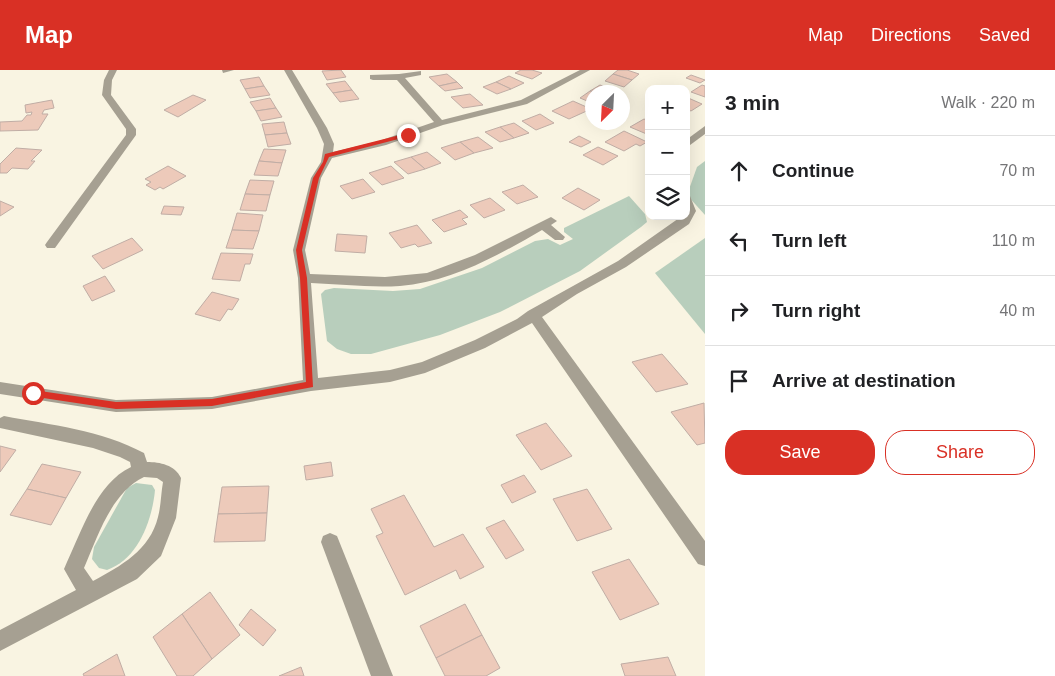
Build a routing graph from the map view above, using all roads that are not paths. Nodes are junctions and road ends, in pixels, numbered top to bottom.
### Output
1 (113, 70) edge
2 (230, 70) edge
3 (288, 70) edge
4 (586, 70) edge
5 (226, 71) edge
6 (418, 73) dead end
7 (373, 77) dead end
8 (398, 77) junction
9 (440, 123) junction
10 (705, 130) edge
11 (690, 142) edge
12 (327, 156) junction
13 (686, 220) edge
14 (559, 237) dead end
15 (52, 245) dead end
16 (304, 278) junction
17 (532, 314) junction
18 (310, 385) junction
19 (0, 388) edge
20 (4, 422) dead end
21 (140, 470) junction
22 (330, 542) dead end
23 (705, 557) edge
24 (89, 593) junction
25 (0, 641) edge
26 (382, 676) edge

1 - 15 street
2 - 5 street
3 - 12 street
4 - 9 street
6 - 8 street
7 - 8 street
8 - 9 street
9 - 12 street
10 - 11 street
12 - 16 street
13 - 17 street
14 - 16 street
16 - 18 street
17 - 18 street
17 - 23 street
18 - 19 street
20 - 21 street
21 - 24 street
21 - 24 street
22 - 26 street
24 - 25 street

